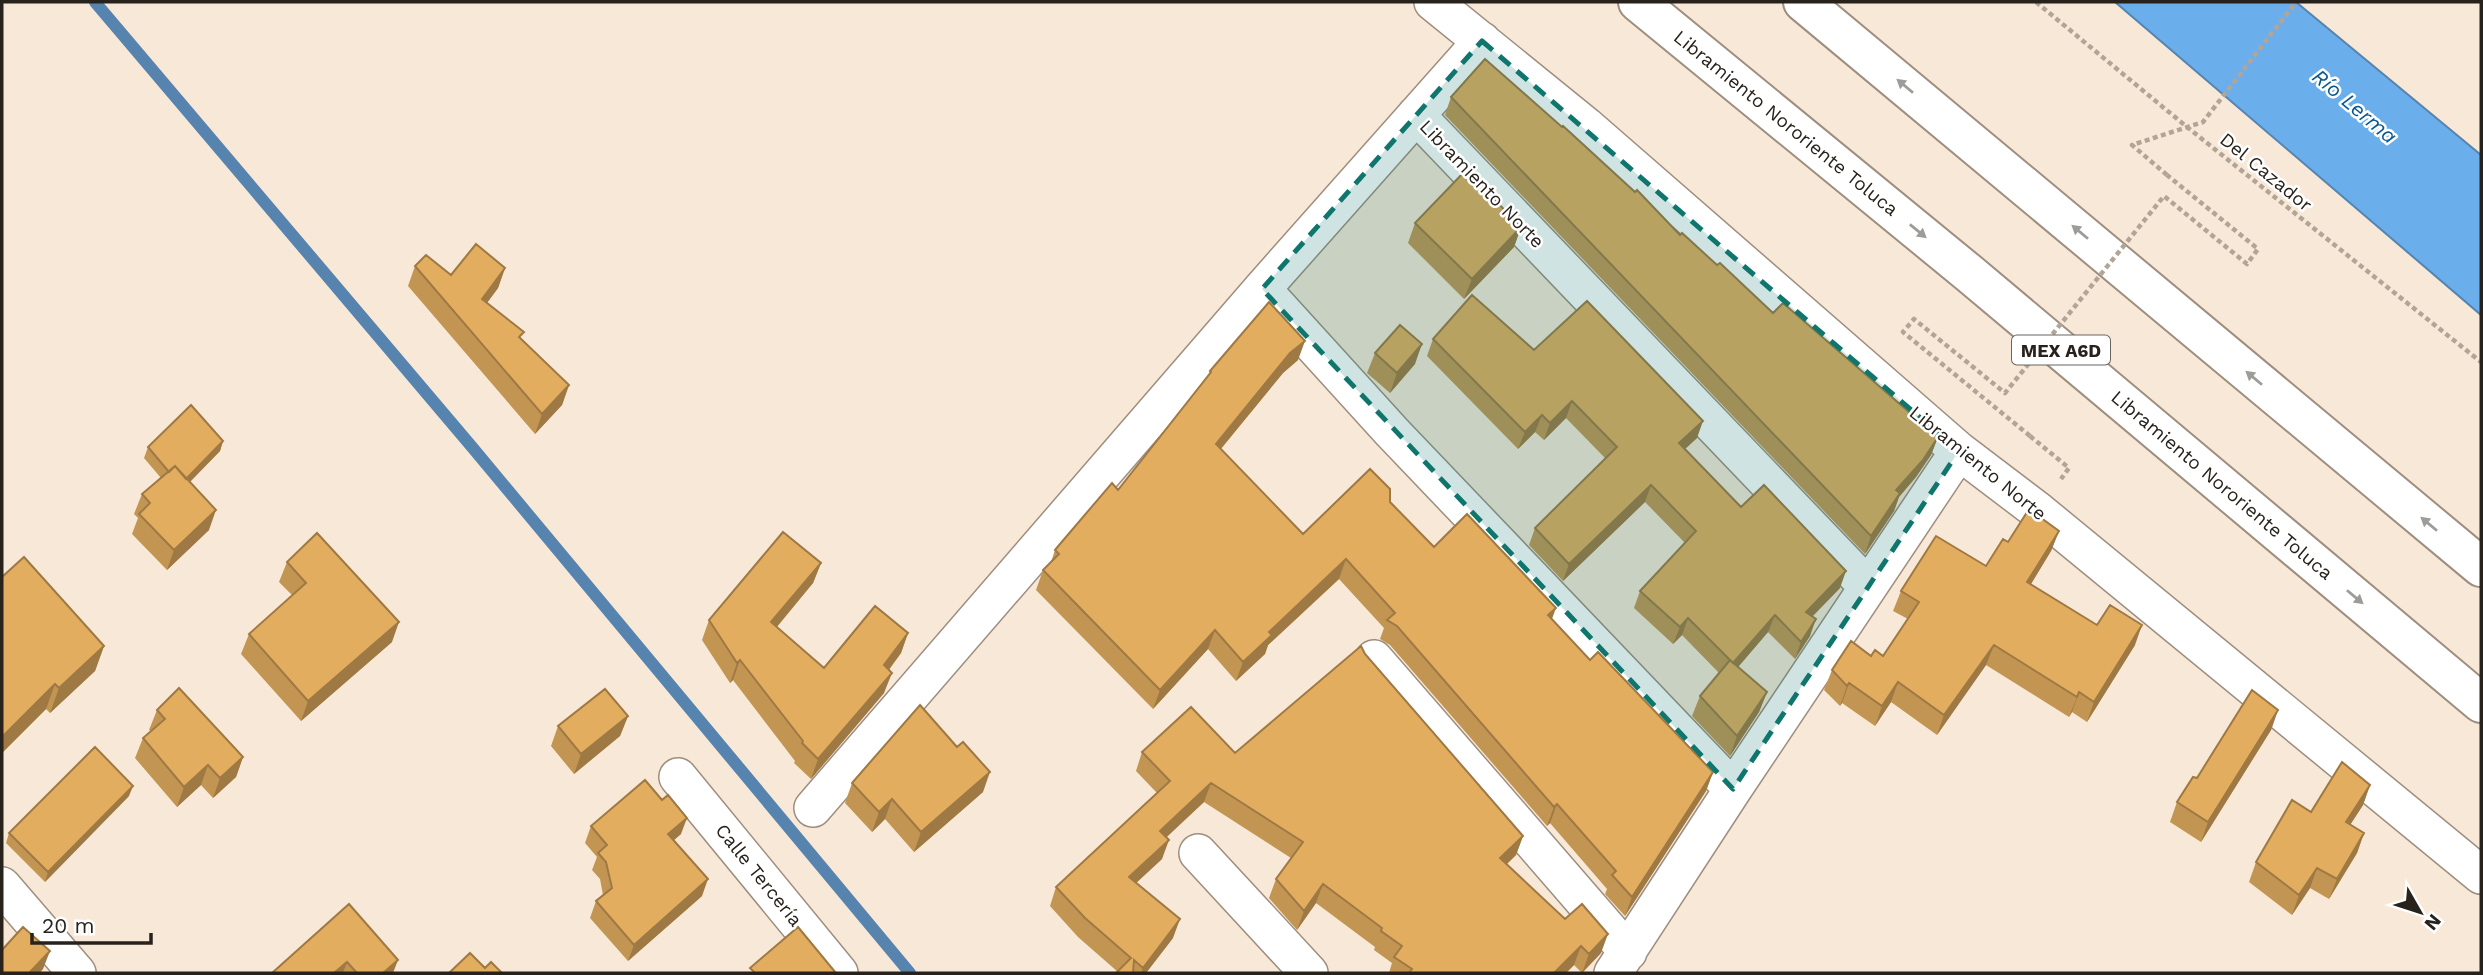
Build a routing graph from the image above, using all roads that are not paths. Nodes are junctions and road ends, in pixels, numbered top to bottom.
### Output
1 (1433, 2) edge
2 (1638, 2) edge
3 (1803, 2) edge
4 (1482, 41) junction
5 (1416, 116) junction
6 (1262, 289) junction
7 (1959, 451) junction
8 (2481, 567) edge
9 (1868, 587) junction
10 (1374, 659) dead end
11 (2481, 703) edge
12 (678, 777) dead end
13 (1733, 789) junction
14 (813, 808) dead end
15 (1198, 853) dead end
16 (2481, 875) edge
17 (2, 886) edge
18 (1620, 962) edge
19 (77, 973) edge
20 (839, 973) edge
21 (1309, 973) edge

1 - 4 street, Libramiento Norte
2 -> 11 highway, Libramiento Nororiente Toluca / MEX A6D
8 -> 3 highway
4 - 5 street
4 - 7 street, Libramiento Norte
5 - 6 street
5 - 9 street, Libramiento Norte
6 - 13 street
6 - 14 street
7 - 9 street
7 - 16 street, Libramiento Norte
9 - 13 street
10 - 18 street
12 - 20 street, Calle Tercería
13 - 18 street
15 - 21 street
17 - 19 street

